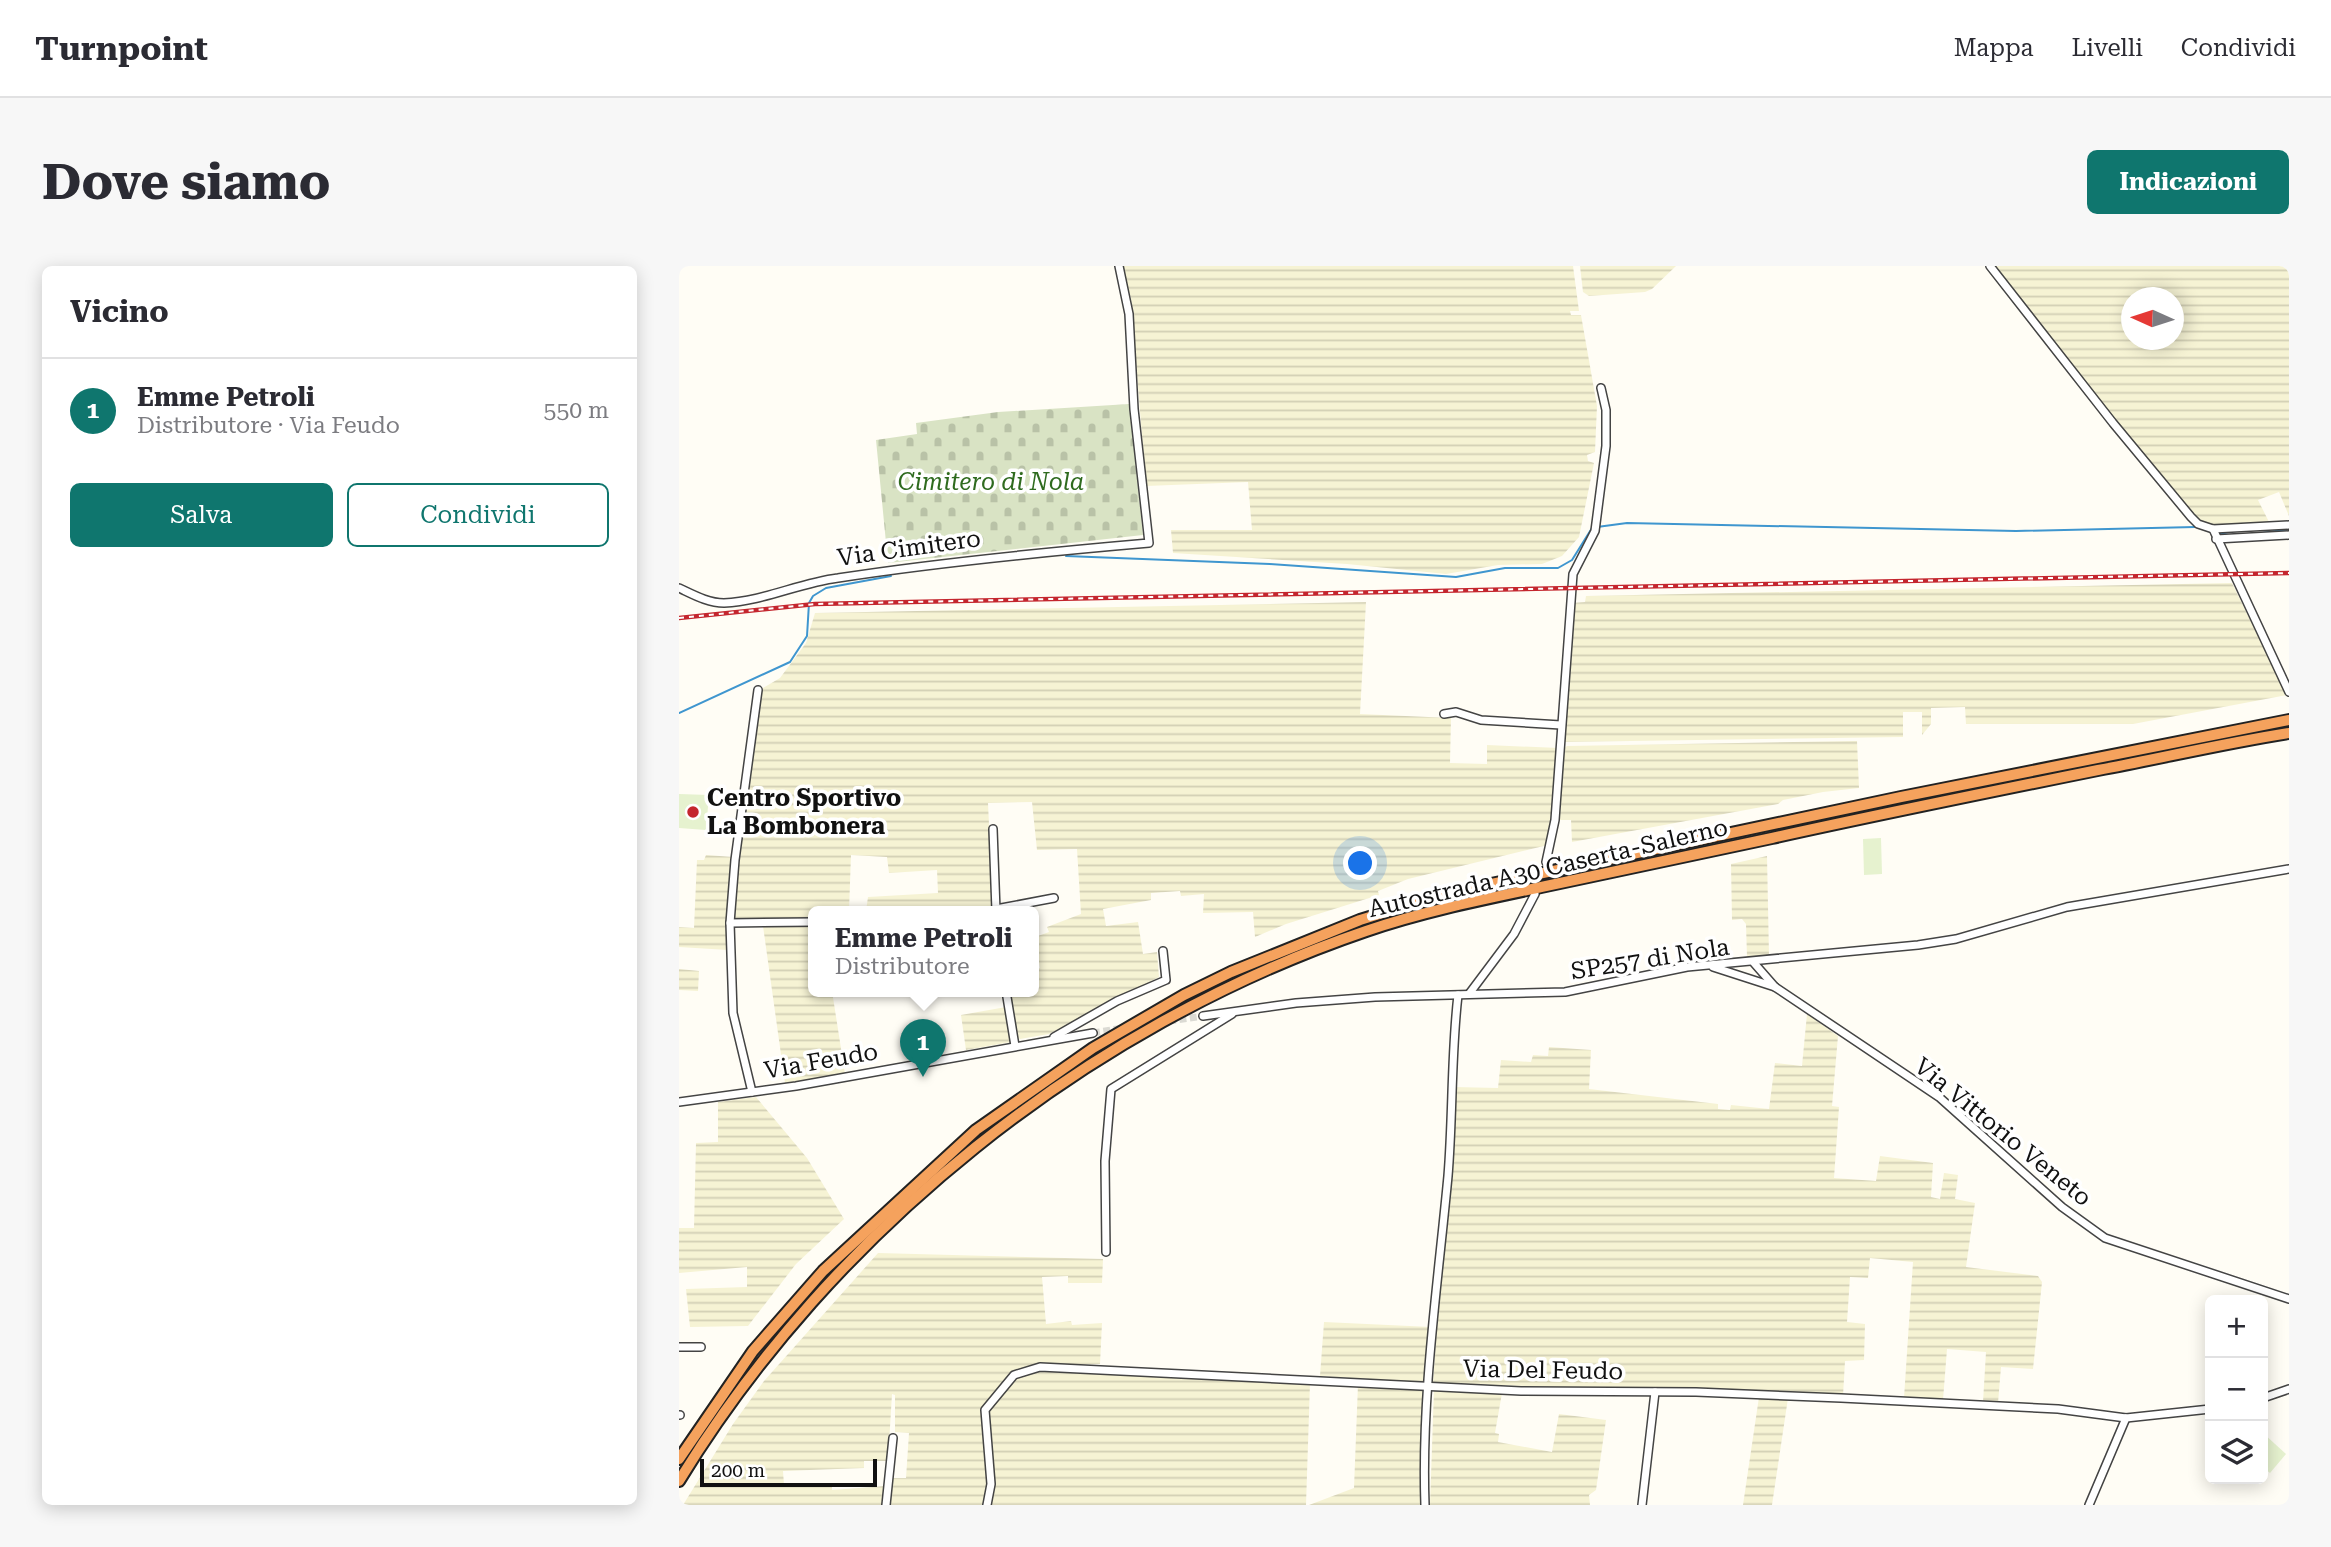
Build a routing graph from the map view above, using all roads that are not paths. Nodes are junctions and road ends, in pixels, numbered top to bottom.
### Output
1 (1119, 266) edge
2 (1990, 266) edge
3 (1601, 388) dead end
4 (2289, 525) edge
5 (2213, 529) junction
6 (2289, 535) edge
7 (2216, 539) junction
8 (679, 588) edge
9 (758, 690) dead end
10 (2289, 692) edge
11 (1444, 714) dead end
12 (2289, 720) edge
13 (1561, 725) junction
14 (2289, 733) edge
15 (993, 829) dead end
16 (1546, 862) dead end
17 (2289, 869) edge
18 (1535, 894) dead end
19 (1054, 898) dead end
20 (996, 906) edge
21 (1015, 906) edge
22 (808, 922) edge
23 (730, 923) junction
24 (1163, 951) dead end
25 (1773, 961) junction
26 (1754, 963) junction
27 (1707, 965) junction
28 (1767, 977) junction
29 (1775, 987) junction
30 (1458, 995) junction
31 (1469, 995) junction
32 (1007, 997) edge
33 (1235, 1011) junction
34 (1203, 1016) tunnel mouth
35 (1093, 1033) tunnel mouth
36 (1050, 1040) junction
37 (1015, 1046) junction
38 (752, 1093) junction
39 (679, 1102) edge
40 (1106, 1251) dead end
41 (2289, 1299) edge
42 (701, 1346) dead end
43 (679, 1347) edge
44 (1430, 1386) junction
45 (2289, 1390) edge
46 (1655, 1392) junction
47 (2268, 1396) edge
48 (2205, 1410) edge
49 (2126, 1418) junction
50 (893, 1438) dead end
51 (679, 1459) edge
52 (679, 1481) edge
53 (886, 1505) edge
54 (987, 1505) edge
55 (1425, 1505) edge
56 (1642, 1505) edge
57 (2089, 1505) edge

1 - 8 street, Via Cimitero
2 - 5 street
3 - 13 street
4 - 5 street
5 - 7 street
6 - 7 street
7 - 10 street
9 - 23 street
11 - 13 street
12 - 51 highway, Autostrada A30 Caserta-Salerno
13 - 16 street
14 - 52 highway, Autostrada A30 Caserta-Salerno
15 - 20 street
17 - 25 street, SP257 di Nola
18 - 31 street
19 - 21 street
22 - 23 street
23 - 38 street
24 - 36 street
25 - 26 street, SP257 di Nola
25 - 28 street
26 - 27 street, SP257 di Nola
26 - 28 street
27 - 29 street, Via Vittorio Veneto
27 - 31 street, SP257 di Nola
28 - 29 street
29 - 41 street, Via Vittorio Veneto
30 - 31 street, SP257 di Nola
30 - 33 street, SP257 di Nola
30 - 44 street
32 - 37 street
33 - 34 street, SP257 di Nola
33 - 40 street
35 - 36 street, Via Feudo
36 - 37 street, Via Feudo
37 - 38 street, Via Feudo
38 - 39 street, Via Feudo
42 - 43 street
44 - 46 street, Via Del Feudo
44 - 54 street, Via Del Feudo
44 - 55 street
45 - 47 street
46 - 49 street
46 - 56 street
48 - 49 street
49 - 57 street
50 - 53 street

